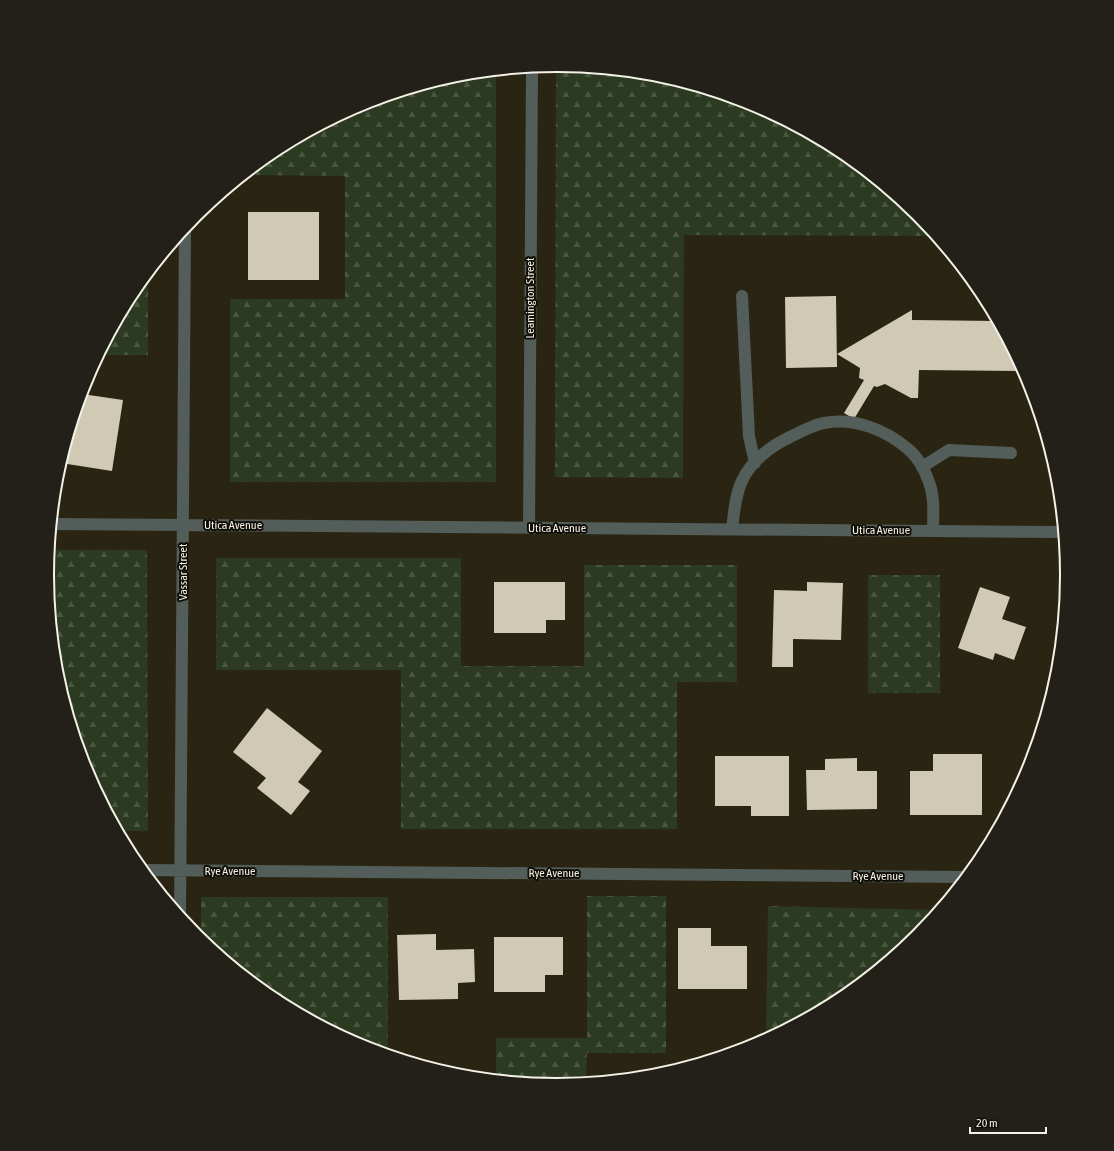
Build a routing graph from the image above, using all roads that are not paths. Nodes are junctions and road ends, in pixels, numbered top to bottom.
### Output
1 (532, 74) edge
2 (186, 236) edge
3 (742, 296) dead end
4 (1011, 453) dead end
5 (755, 463) junction
6 (922, 467) junction
7 (57, 524) edge
8 (183, 525) junction
9 (529, 528) junction
10 (732, 529) junction
11 (933, 531) junction
12 (1058, 532) edge
13 (150, 870) edge
14 (180, 870) junction
15 (960, 877) edge
16 (180, 908) edge

1 - 9 street, Leamington Street
2 - 8 street, Vassar Street
3 - 5 street
4 - 6 street
5 - 6 street
5 - 10 street
6 - 11 street
7 - 8 street, Utica Avenue
8 - 9 street, Utica Avenue
8 - 14 street, Vassar Street
9 - 10 street, Utica Avenue
10 - 11 street, Utica Avenue
11 - 12 street, Utica Avenue
13 - 14 street, Rye Avenue
14 - 15 street, Rye Avenue
14 - 16 street, Vassar Street

